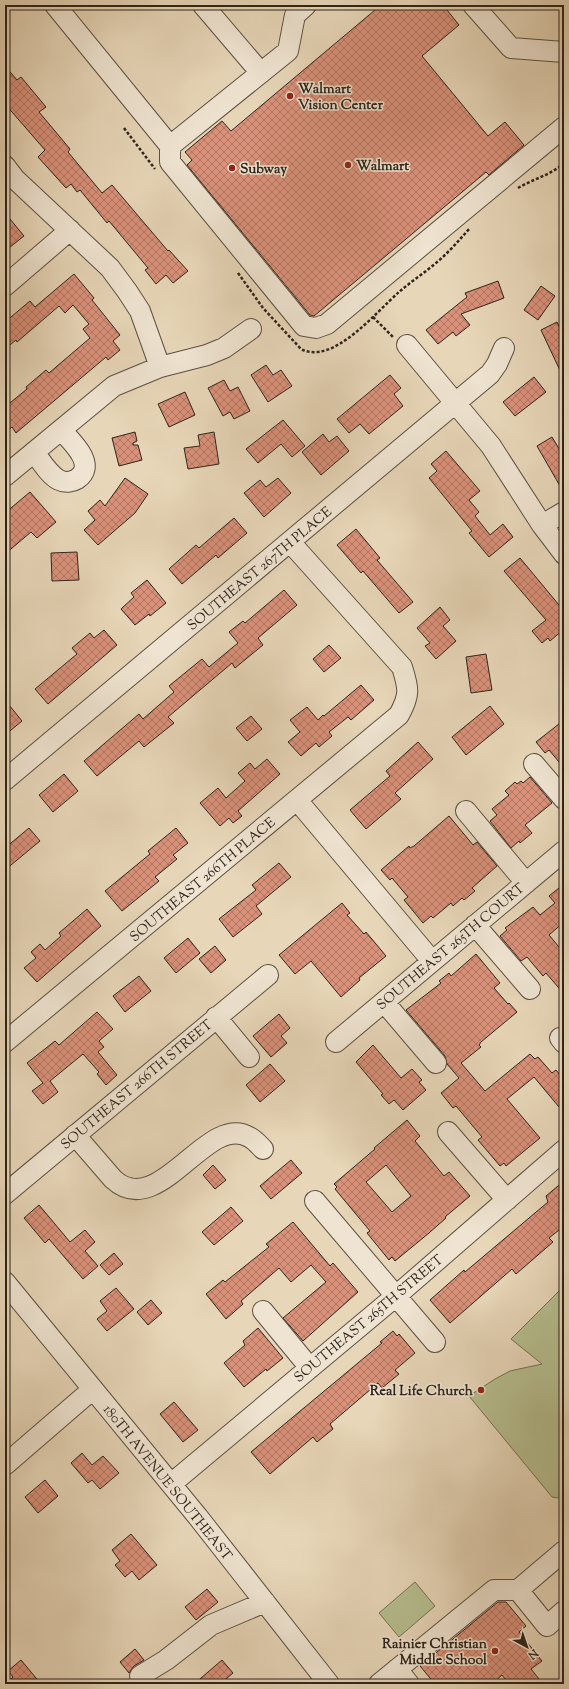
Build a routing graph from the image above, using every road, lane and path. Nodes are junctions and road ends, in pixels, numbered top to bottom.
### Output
1 (55, 5) edge
2 (203, 5) edge
3 (306, 5) edge
4 (473, 5) edge
5 (564, 52) edge
6 (261, 73) junction
7 (564, 127) edge
8 (170, 146) junction
9 (564, 163) edge
10 (5, 166) edge
11 (516, 190) dead end
12 (473, 225) dead end
13 (70, 230) junction
14 (5, 286) edge
15 (251, 330) dead end
16 (407, 345) joint
17 (504, 348) dead end
18 (160, 367) junction
19 (455, 403) junction
20 (61, 430) junction
21 (34, 452) junction
22 (5, 476) edge
23 (564, 512) edge
24 (542, 525) junction
25 (290, 542) junction
26 (564, 554) edge
27 (534, 764) dead end
28 (5, 780) edge
29 (564, 799) edge
30 (297, 800) junction
31 (466, 811) dead end
32 (564, 851) edge
33 (526, 883) junction
34 (475, 925) junction
35 (432, 961) junction
36 (268, 975) dead end
37 (530, 989) dead end
38 (384, 1002) junction
39 (216, 1017) junction
40 (5, 1042) edge
41 (336, 1042) dead end
42 (250, 1057) dead end
43 (436, 1063) dead end
44 (448, 1132) dead end
45 (75, 1135) junction
46 (263, 1149) dead end
47 (564, 1150) edge
48 (5, 1194) edge
49 (507, 1200) junction
50 (315, 1201) dead end
51 (9, 1294) edge
52 (396, 1296) junction
53 (263, 1311) dead end
54 (436, 1342) dead end
55 (310, 1368) junction
56 (93, 1389) junction
57 (5, 1466) edge
58 (171, 1484) junction
59 (564, 1551) edge
60 (518, 1590) junction
61 (265, 1602) junction
62 (564, 1611) edge
63 (140, 1676) dead end
64 (403, 1677) edge
65 (329, 1684) edge
66 (379, 1684) edge

1 - 8 street
2 - 6 street
3 - 6 street
4 - 5 street
6 - 8 street
7 - 8 street
9 - 11 path
10 - 13 street
12 - 16 path
13 - 14 street
13 - 18 street
15 - 18 street
16 - 19 street
17 - 19 street, SOUTHEAST 267TH PLACE
18 - 20 street
19 - 24 street
19 - 25 street, SOUTHEAST 267TH PLACE
20 - 21 street
20 - 21 street
21 - 22 street
23 - 24 street
24 - 26 street
25 - 28 street, SOUTHEAST 267TH PLACE
25 - 30 street, SOUTHEAST 266TH PLACE
27 - 29 street
30 - 35 street
30 - 40 street, SOUTHEAST 266TH PLACE
31 - 33 street
32 - 33 street, SOUTHEAST 265TH COURT
33 - 34 street, SOUTHEAST 265TH COURT
34 - 35 street, SOUTHEAST 265TH COURT
34 - 37 street
35 - 38 street, SOUTHEAST 265TH COURT
36 - 39 street, SOUTHEAST 266TH STREET
38 - 41 street, SOUTHEAST 265TH COURT
38 - 43 street
39 - 42 street
39 - 45 street, SOUTHEAST 266TH STREET
44 - 49 street
45 - 46 street
45 - 48 street, SOUTHEAST 266TH STREET
47 - 49 street, SOUTHEAST 265TH STREET
49 - 52 street, SOUTHEAST 265TH STREET
50 - 52 street
51 - 56 street, 180TH AVENUE SOUTHEAST
52 - 54 street
52 - 55 street, SOUTHEAST 265TH STREET
53 - 55 street
55 - 58 street, SOUTHEAST 265TH STREET
56 - 57 street
56 - 58 street, 180TH AVENUE SOUTHEAST
58 - 61 street, 180TH AVENUE SOUTHEAST
59 - 60 street
60 - 62 street
60 - 64 street
61 - 63 street
61 - 65 street, 180TH AVENUE SOUTHEAST
64 - 66 street

